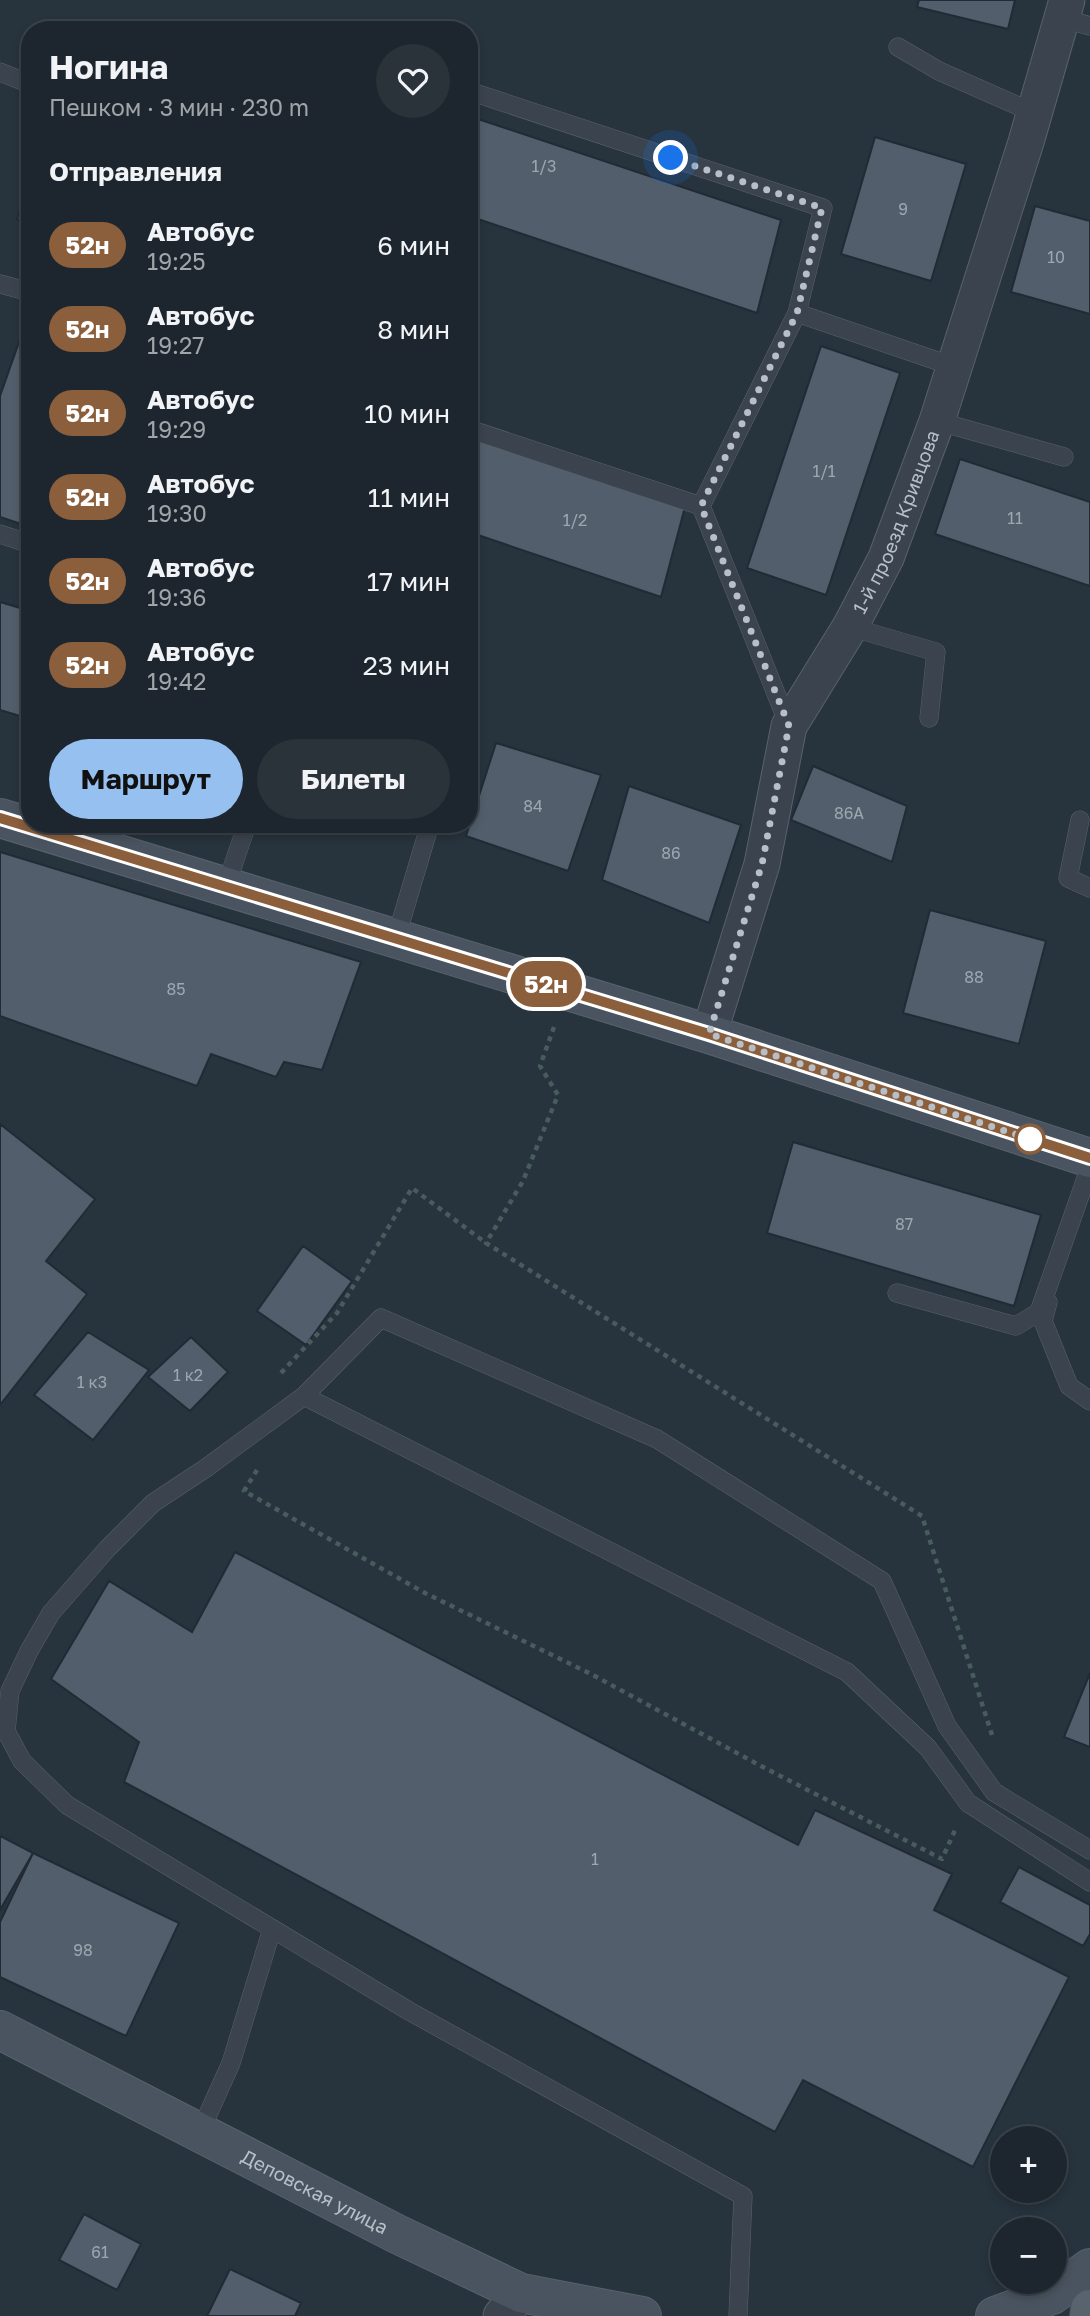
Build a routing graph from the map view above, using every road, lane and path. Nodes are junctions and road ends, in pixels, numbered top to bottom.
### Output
1 (1073, 14) edge
2 (898, 47) dead end
3 (0, 72) edge
4 (21, 81) edge
5 (478, 94) edge
6 (1034, 113) junction
7 (0, 284) edge
8 (21, 290) edge
9 (797, 313) junction
10 (955, 367) junction
11 (937, 421) junction
12 (478, 432) edge
13 (1064, 457) dead end
14 (701, 506) junction
15 (0, 534) edge
16 (21, 541) edge
17 (850, 627) junction
18 (929, 718) dead end
19 (789, 726) junction
20 (0, 818) edge
21 (1080, 820) dead end
22 (21, 824) edge
23 (50, 833) edge
24 (244, 833) edge
25 (427, 833) edge
26 (226, 886) junction
27 (1090, 888) edge
28 (396, 938) junction
29 (567, 990) junction
30 (709, 1034) junction
31 (1090, 1167) edge
32 (1086, 1172) edge
33 (486, 1243) junction
34 (897, 1293) dead end
35 (304, 1396) junction
36 (1090, 1401) edge
37 (277, 1416) junction
38 (982, 1775) junction
39 (968, 1803) junction
40 (1090, 1850) edge
41 (1090, 1882) edge
42 (272, 1929) junction
43 (0, 2030) edge
44 (200, 2132) junction
45 (1090, 2268) edge
46 (511, 2305) edge
47 (1090, 2309) edge
48 (642, 2316) edge
49 (738, 2316) edge
50 (995, 2316) edge
51 (1089, 2316) edge

1 - 6 street, 1-й проезд Кривцова
2 - 6 lane
3 - 4 lane
5 - 9 lane
6 - 10 street, 1-й проезд Кривцова
7 - 8 lane
9 - 10 lane
9 - 14 lane
10 - 11 street, 1-й проезд Кривцова
11 - 13 lane
11 - 17 street, 1-й проезд Кривцова
12 - 14 lane
14 - 19 lane
15 - 16 lane
17 - 18 lane
17 - 19 street, 1-й проезд Кривцова
19 - 30 street, 1-й проезд Кривцова
20 - 22 street
21 - 27 lane
23 - 26 street
24 - 26 lane
25 - 28 lane
26 - 28 street
28 - 29 street
29 - 30 street
29 - 33 path
30 - 32 street
31 - 32 lane
32 - 34 lane
32 - 36 lane
33 - 37 path
33 - 38 path
35 - 37 lane
35 - 38 lane
35 - 39 lane
37 - 39 path
37 - 42 lane
38 - 40 lane
39 - 41 lane
42 - 44 lane
42 - 49 lane
43 - 44 street, Деповская улица
44 - 46 street, Деповская улица
45 - 50 street
46 - 48 street, Деповская улица
47 - 51 main road

